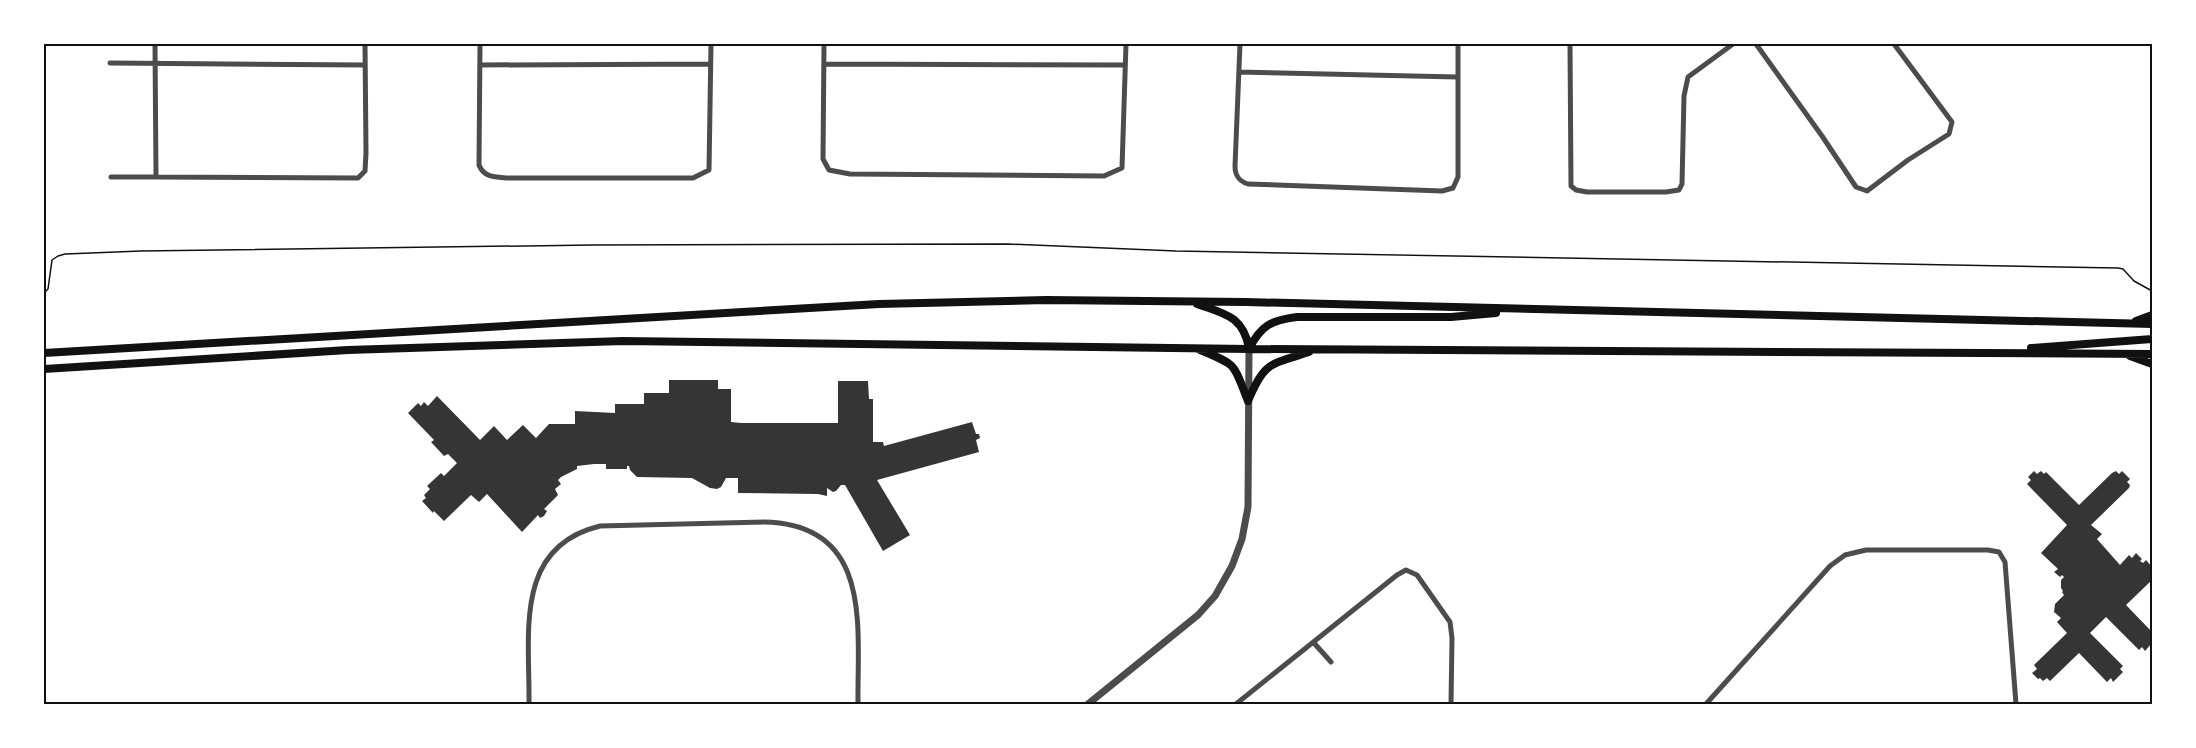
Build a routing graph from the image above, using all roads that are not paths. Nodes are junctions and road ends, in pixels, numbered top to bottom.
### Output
1 (155, 44) edge
2 (365, 44) edge
3 (480, 44) edge
4 (711, 44) edge
5 (824, 44) edge
6 (1126, 44) edge
7 (1240, 44) edge
8 (1458, 44) edge
9 (1570, 44) edge
10 (1733, 44) edge
11 (1756, 44) edge
12 (1894, 44) edge
13 (110, 63) dead end
14 (154, 64) junction
15 (365, 64) junction
16 (711, 64) junction
17 (824, 64) junction
18 (1125, 64) junction
19 (480, 65) junction
20 (1239, 72) junction
21 (1457, 77) junction
22 (111, 177) dead end
23 (156, 177) junction
24 (1189, 302) junction
25 (1521, 310) junction
26 (2152, 315) edge
27 (2128, 323) junction
28 (2152, 324) edge
29 (2152, 339) edge
30 (1192, 347) junction
31 (1249, 349) junction
32 (1317, 349) junction
33 (44, 353) edge
34 (1947, 353) junction
35 (2124, 354) junction
36 (2152, 354) edge
37 (2152, 364) edge
38 (44, 369) edge
39 (1248, 400) junction
40 (1314, 642) junction
41 (1331, 662) dead end
42 (529, 705) edge
43 (858, 705) edge
44 (1088, 705) edge
45 (1236, 705) edge
46 (1451, 705) edge
47 (1706, 705) edge
48 (2016, 705) edge

1 - 14 street
2 - 15 street
3 - 19 street
4 - 16 street
5 - 17 street
6 - 18 street
7 - 20 street
8 - 21 street
9 - 10 street
11 - 12 street
13 - 14 street
14 - 15 street
14 - 23 street
15 - 23 street
16 - 19 street
16 - 19 street
17 - 18 street
17 - 18 street
20 - 21 street
20 - 21 street
22 - 23 street
24 - 25 highway
24 - 31 highway
24 - 33 highway
25 - 27 highway
25 - 31 highway
26 - 27 highway
27 - 28 highway
29 - 34 highway
30 - 31 highway
30 - 38 highway
30 - 39 highway
31 - 32 highway
31 - 39 street
32 - 34 highway
32 - 39 highway
34 - 35 highway
35 - 36 highway
35 - 37 highway
39 - 44 street
40 - 41 street
40 - 45 street
40 - 46 street
42 - 43 street
47 - 48 street

